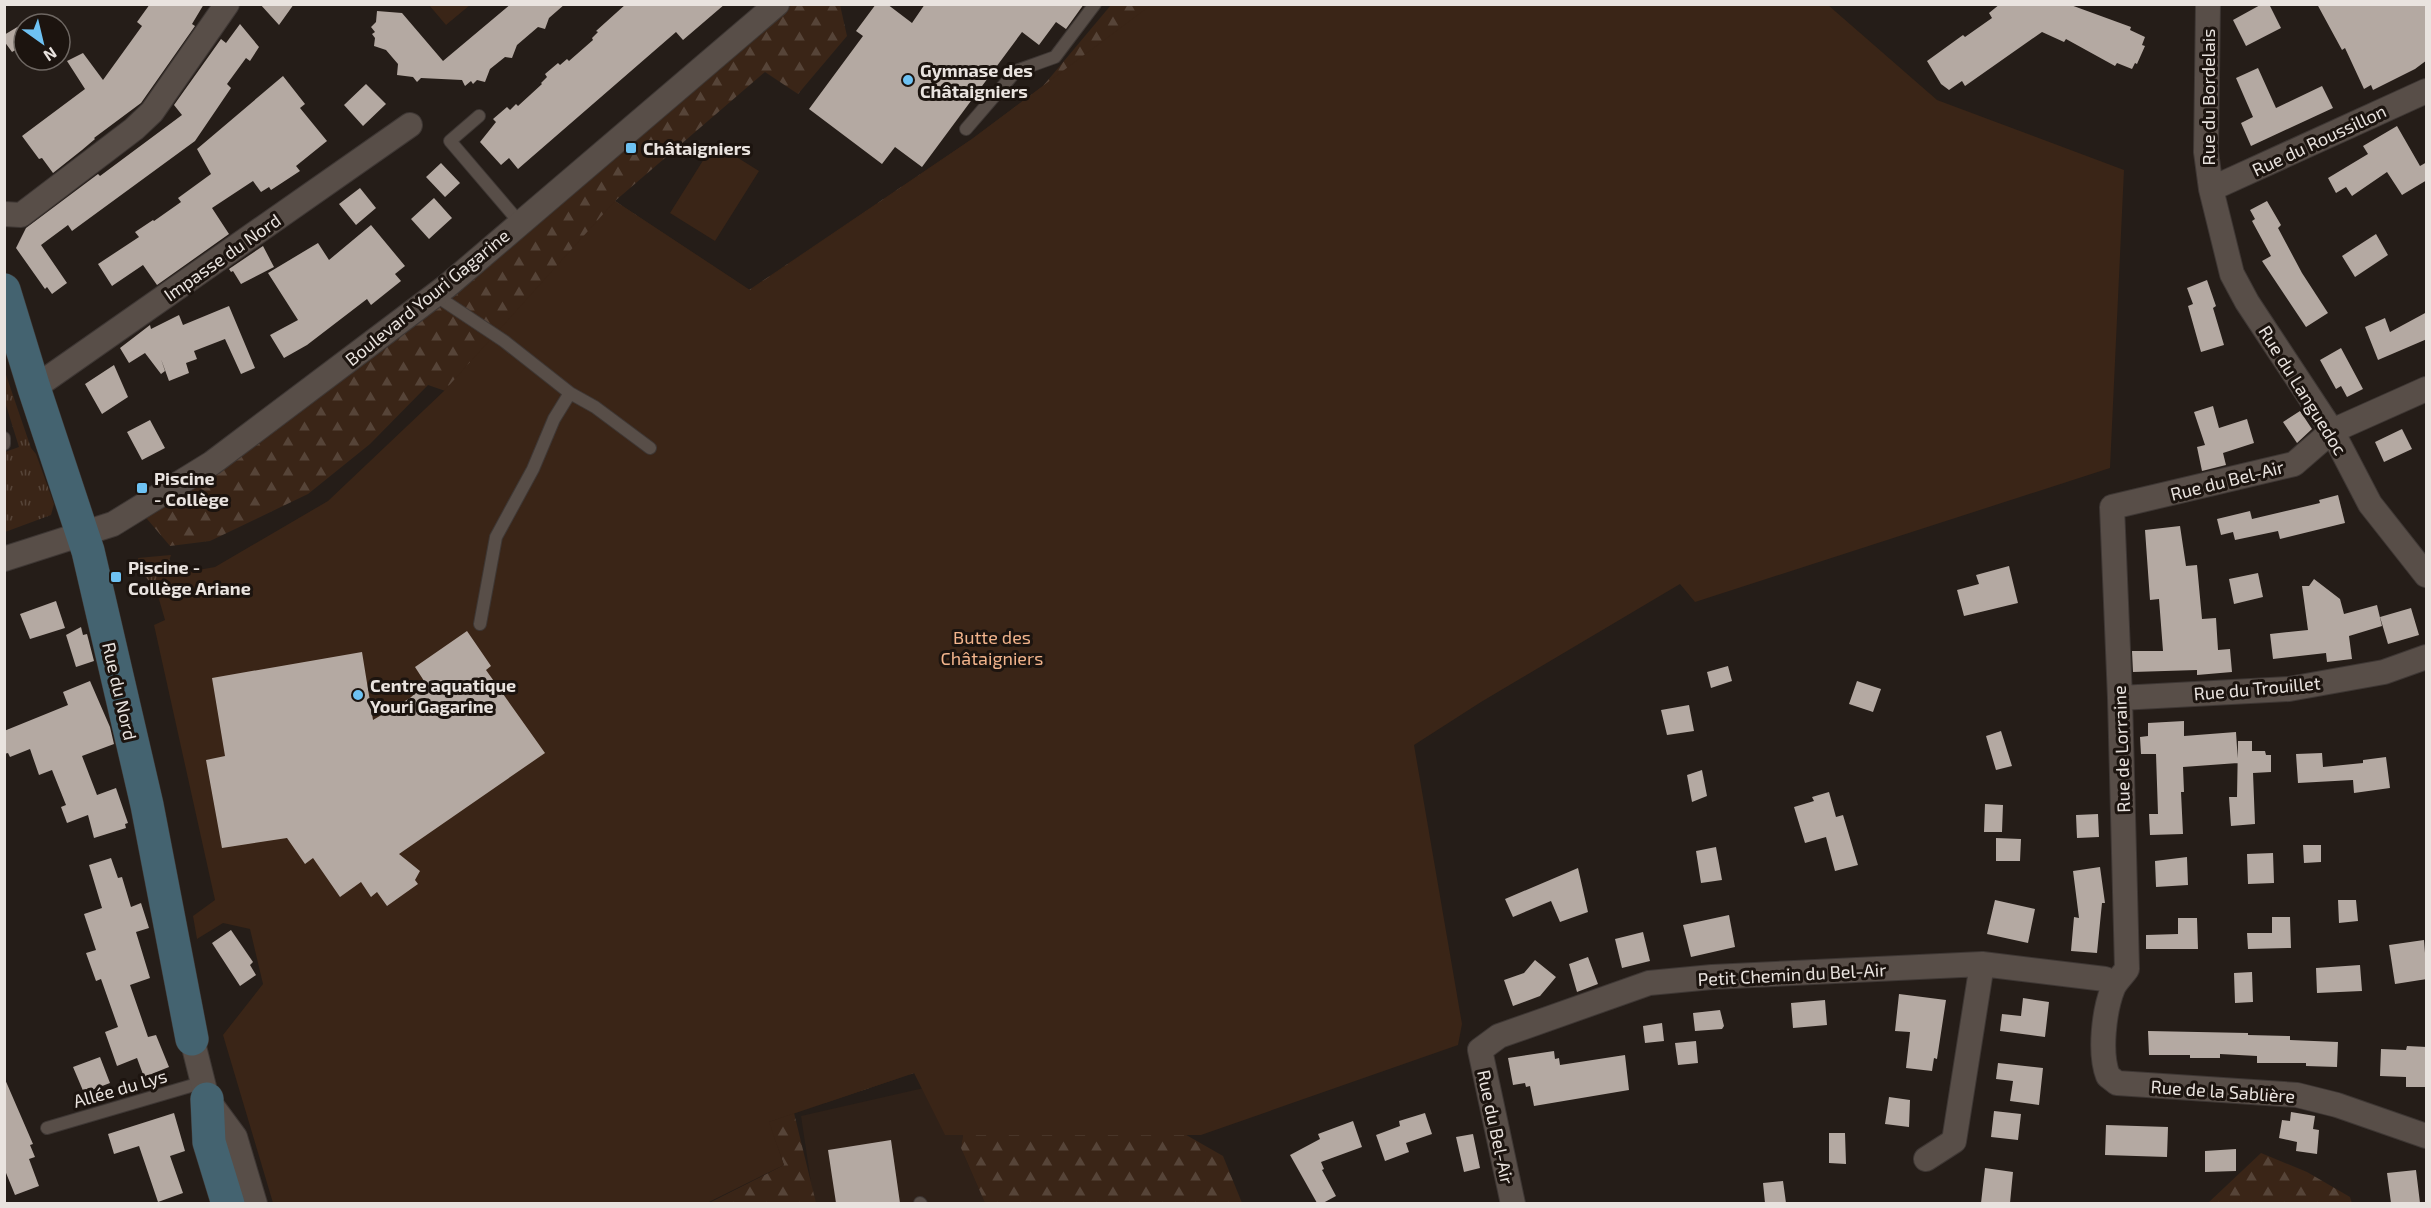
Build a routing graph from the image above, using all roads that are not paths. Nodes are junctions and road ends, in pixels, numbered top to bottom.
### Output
1 (777, 4) edge
2 (1095, 4) edge
3 (2208, 4) edge
4 (225, 5) edge
5 (2427, 91) edge
6 (479, 116) dead end
7 (410, 125) dead end
8 (966, 129) dead end
9 (2211, 189) junction
10 (10, 220) edge
11 (520, 223) junction
12 (4, 290) edge
13 (435, 295) junction
14 (10, 330) edge
15 (34, 388) junction
16 (2427, 389) edge
17 (570, 393) junction
18 (2332, 431) junction
19 (4, 438) edge
20 (4, 444) edge
21 (650, 448) dead end
22 (2112, 507) joint
23 (82, 533) junction
24 (4, 559) edge
25 (2427, 575) edge
26 (480, 624) dead end
27 (2427, 657) edge
28 (2120, 698) junction
29 (1982, 964) junction
30 (2113, 987) junction
31 (192, 1039) joint
32 (1480, 1050) joint
33 (205, 1091) junction
34 (47, 1128) dead end
35 (2427, 1136) edge
36 (1926, 1158) dead end
37 (228, 1203) edge
38 (255, 1203) edge
39 (1513, 1203) edge

1 - 11 street, Boulevard Youri Gagarine
2 - 8 lane
3 - 9 street, Rue du Bordelais
4 - 10 street
5 - 9 street, Rue du Roussillon
6 - 11 lane
7 - 15 street, Impasse du Nord
9 - 18 street, Rue du Languedoc
11 - 13 street, Boulevard Youri Gagarine
12 - 14 street, Rue du Nord
13 - 17 lane
13 - 23 street, Boulevard Youri Gagarine
14 - 15 street, Rue du Nord
15 - 23 street, Rue du Nord
16 - 18 street, Rue du Bel-Air
17 - 21 lane
17 - 26 lane
18 - 22 street, Rue du Bel-Air
18 - 25 street, Rue du Languedoc
19 - 20 lane
22 - 28 street, Rue de Lorraine
23 - 24 street, Boulevard Youri Gagarine
23 - 31 street, Rue du Nord
27 - 28 street, Rue du Trouillet
28 - 30 street, Rue de Lorraine
29 - 30 street, Petit Chemin du Bel-Air
29 - 32 street, Petit Chemin du Bel-Air
29 - 36 street
30 - 35 street, Rue de la Sablière
31 - 33 street, Rue du Nord
32 - 39 street, Rue du Bel-Air
33 - 34 lane, Allée du Lys
33 - 37 street, Rue du Nord
33 - 38 street, Rue du Nord

